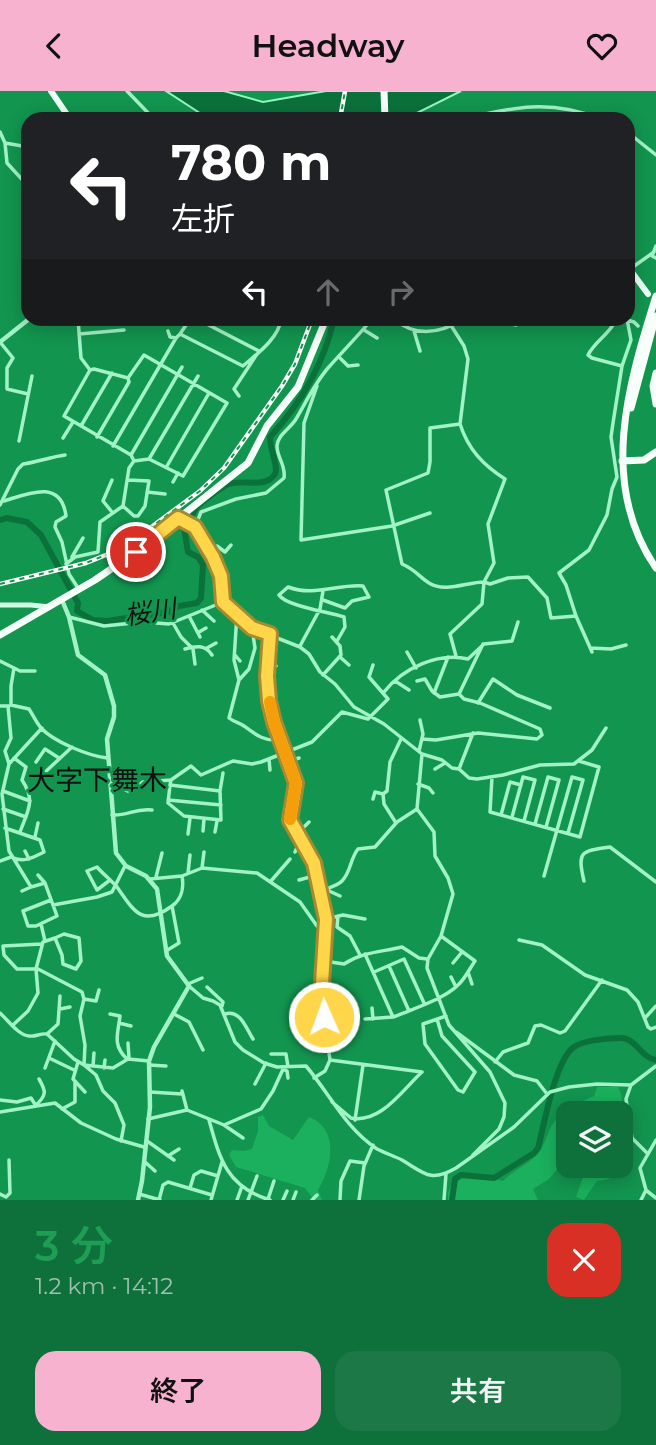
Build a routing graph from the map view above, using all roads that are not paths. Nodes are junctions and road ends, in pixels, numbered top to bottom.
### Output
1 (51, 91) edge
2 (127, 91) edge
3 (384, 91) edge
4 (65, 112) edge
5 (146, 112) edge
6 (386, 112) edge
7 (496, 112) edge
8 (577, 112) edge
9 (0, 132) edge
10 (635, 138) edge
11 (5, 143) junction
12 (21, 146) edge
13 (656, 155) edge
14 (21, 178) edge
15 (655, 249) edge
16 (656, 258) edge
17 (635, 264) edge
18 (635, 276) edge
19 (652, 295) edge
20 (656, 316) edge
21 (635, 324) edge
22 (21, 325) edge
23 (78, 326) edge
24 (186, 326) edge
25 (212, 326) edge
26 (279, 326) edge
27 (318, 326) edge
28 (367, 326) edge
29 (406, 326) edge
30 (612, 326) edge
31 (628, 326) edge
32 (638, 326) dead end
33 (452, 327) joint
34 (124, 330) dead end
35 (364, 330) junction
36 (168, 331) dead end
37 (414, 331) junction
38 (79, 334) junction
39 (180, 334) junction
40 (176, 338) junction
41 (377, 338) dead end
42 (0, 342) edge
43 (420, 351) dead end
44 (258, 352) junction
45 (340, 358) junction
46 (161, 364) junction
47 (358, 365) dead end
48 (182, 366) dead end
49 (622, 366) junction
50 (90, 370) junction
51 (112, 373) junction
52 (656, 373) edge
53 (178, 374) junction
54 (32, 376) dead end
55 (198, 376) dead end
56 (128, 378) junction
57 (194, 383) junction
58 (317, 386) junction
59 (209, 393) junction
60 (28, 394) junction
61 (239, 395) dead end
62 (656, 404) edge
63 (73, 422) junction
64 (460, 424) junction
65 (81, 427) junction
66 (97, 437) junction
67 (63, 438) dead end
68 (19, 441) dead end
69 (113, 446) junction
70 (656, 452) edge
71 (65, 455) dead end
72 (131, 455) junction
73 (149, 459) junction
74 (134, 461) junction
75 (623, 461) junction
76 (167, 466) junction
77 (178, 473) junction
78 (128, 479) junction
79 (112, 480) dead end
80 (173, 482) dead end
81 (147, 492) junction
82 (166, 494) dead end
83 (2, 503) edge
84 (123, 506) junction
85 (112, 512) junction
86 (430, 513) dead end
87 (182, 520) junction
88 (193, 526) junction
89 (392, 526) junction
90 (83, 538) dead end
91 (231, 545) dead end
92 (213, 557) junction
93 (71, 559) junction
94 (66, 564) junction
95 (656, 568) edge
96 (484, 582) junction
97 (79, 589) junction
98 (323, 591) junction
99 (64, 598) junction
100 (323, 600) junction
101 (223, 602) junction
102 (0, 605) edge
103 (50, 607) junction
104 (320, 609) junction
105 (202, 610) junction
106 (237, 614) junction
107 (189, 616) junction
108 (576, 616) junction
109 (69, 617) junction
110 (214, 621) dead end
111 (518, 622) dead end
112 (173, 623) junction
113 (206, 628) dead end
114 (252, 628) junction
115 (270, 634) junction
116 (0, 635) edge
117 (332, 637) dead end
118 (337, 641) junction
119 (216, 643) dead end
120 (483, 644) junction
121 (626, 645) dead end
122 (300, 646) junction
123 (192, 647) junction
124 (207, 648) junction
125 (185, 649) dead end
126 (407, 652) dead end
127 (212, 655) dead end
128 (235, 655) junction
129 (456, 656) junction
130 (340, 657) junction
131 (448, 657) junction
132 (268, 660) junction
133 (0, 661) edge
134 (240, 661) dead end
135 (195, 664) dead end
136 (349, 665) dead end
137 (373, 665) dead end
138 (276, 666) dead end
139 (14, 668) junction
140 (416, 668) junction
141 (35, 671) dead end
142 (323, 675) junction
143 (239, 680) junction
144 (395, 681) junction
145 (417, 681) dead end
146 (409, 690) dead end
147 (384, 692) junction
148 (434, 693) junction
149 (459, 694) junction
150 (478, 703) junction
151 (277, 704) dead end
152 (270, 705) junction
153 (0, 706) edge
154 (10, 706) junction
155 (550, 708) dead end
156 (352, 715) junction
157 (371, 716) junction
158 (350, 720) dead end
159 (419, 720) dead end
160 (251, 725) dead end
161 (246, 727) junction
162 (41, 728) junction
163 (606, 728) dead end
164 (473, 733) junction
165 (401, 739) junction
166 (422, 739) junction
167 (281, 740) junction
168 (72, 747) junction
169 (286, 751) junction
170 (420, 752) junction
171 (14, 758) junction
172 (59, 758) junction
173 (107, 758) junction
174 (299, 758) dead end
175 (268, 759) junction
176 (289, 761) junction
177 (579, 761) junction
178 (36, 762) dead end
179 (445, 763) junction
180 (9, 764) junction
181 (435, 769) dead end
182 (459, 769) junction
183 (270, 770) dead end
184 (223, 773) dead end
185 (42, 775) dead end
186 (492, 777) junction
187 (171, 782) junction
188 (434, 782) dead end
189 (110, 784) junction
190 (418, 784) junction
191 (521, 785) junction
192 (429, 788) junction
193 (2, 791) junction
194 (220, 791) junction
195 (433, 793) dead end
196 (383, 794) junction
197 (373, 799) dead end
198 (168, 800) junction
199 (30, 801) junction
200 (221, 805) junction
201 (3, 809) junction
202 (152, 810) dead end
203 (417, 810) junction
204 (112, 815) junction
205 (501, 815) junction
206 (26, 817) junction
207 (190, 818) junction
208 (512, 818) junction
209 (204, 819) junction
210 (217, 821) junction
211 (524, 821) junction
212 (309, 822) dead end
213 (38, 823) dead end
214 (396, 824) junction
215 (535, 824) junction
216 (3, 825) edge
217 (293, 827) junction
218 (546, 827) junction
219 (557, 830) junction
220 (203, 831) dead end
221 (20, 832) junction
222 (215, 832) dead end
223 (287, 832) dead end
224 (298, 833) junction
225 (568, 833) junction
226 (188, 834) dead end
227 (40, 838) junction
228 (301, 839) junction
229 (25, 851) dead end
230 (204, 852) dead end
231 (295, 852) dead end
232 (162, 853) dead end
233 (190, 855) dead end
234 (10, 857) junction
235 (29, 859) junction
236 (290, 859) dead end
237 (0, 861) edge
238 (126, 866) junction
239 (202, 868) junction
240 (188, 873) junction
241 (38, 875) dead end
242 (317, 875) junction
243 (324, 875) dead end
244 (182, 876) junction
245 (544, 876) dead end
246 (153, 878) junction
247 (110, 880) junction
248 (299, 880) dead end
249 (271, 881) junction
250 (584, 881) dead end
251 (656, 882) edge
252 (45, 883) junction
253 (116, 885) junction
254 (31, 887) junction
255 (323, 890) junction
256 (22, 891) dead end
257 (340, 896) dead end
258 (51, 900) junction
259 (53, 905) junction
260 (172, 906) junction
261 (160, 914) junction
262 (338, 916) junction
263 (326, 919) junction
264 (365, 919) dead end
265 (41, 924) junction
266 (28, 926) junction
267 (19, 927) dead end
268 (326, 932) junction
269 (441, 936) junction
270 (55, 938) junction
271 (519, 940) dead end
272 (44, 943) junction
273 (165, 951) junction
274 (462, 952) junction
275 (363, 954) junction
276 (2, 956) edge
277 (428, 959) junction
278 (324, 961) junction
279 (453, 963) dead end
280 (389, 965) junction
281 (36, 969) junction
282 (374, 972) junction
283 (468, 972) junction
284 (451, 977) dead end
285 (202, 978) dead end
286 (602, 980) junction
287 (472, 984) dead end
288 (189, 985) junction
289 (456, 987) junction
290 (207, 988) dead end
291 (99, 991) dead end
292 (60, 996) dead end
293 (440, 997) junction
294 (84, 999) junction
295 (424, 1003) junction
296 (656, 1006) edge
297 (70, 1007) dead end
298 (372, 1008) dead end
299 (60, 1009) junction
300 (222, 1009) junction
301 (409, 1011) junction
302 (0, 1013) edge
303 (110, 1014) dead end
304 (174, 1014) junction
305 (225, 1014) junction
306 (446, 1016) junction
307 (393, 1017) junction
308 (645, 1018) junction
309 (365, 1019) dead end
310 (373, 1019) junction
311 (437, 1019) junction
312 (119, 1023) junction
313 (13, 1025) junction
314 (131, 1026) dead end
315 (56, 1027) junction
316 (656, 1027) edge
317 (62, 1029) dead end
318 (337, 1030) dead end
319 (452, 1030) junction
320 (47, 1034) junction
321 (327, 1034) junction
322 (254, 1039) dead end
323 (55, 1041) junction
324 (128, 1043) dead end
325 (203, 1050) dead end
326 (94, 1053) dead end
327 (271, 1054) dead end
328 (48, 1058) junction
329 (128, 1059) junction
330 (105, 1060) dead end
331 (330, 1060) junction
332 (78, 1062) junction
333 (495, 1062) junction
334 (149, 1063) junction
335 (266, 1063) junction
336 (84, 1065) junction
337 (363, 1065) junction
338 (93, 1066) junction
339 (166, 1066) dead end
340 (656, 1066) edge
341 (45, 1068) dead end
342 (104, 1068) junction
343 (285, 1068) junction
344 (74, 1070) junction
345 (94, 1073) junction
346 (86, 1075) dead end
347 (288, 1078) dead end
348 (314, 1078) junction
349 (39, 1079) dead end
350 (75, 1082) junction
351 (255, 1084) dead end
352 (631, 1085) junction
353 (85, 1092) dead end
354 (150, 1092) junction
355 (550, 1092) junction
356 (0, 1100) edge
357 (330, 1101) junction
358 (36, 1105) junction
359 (62, 1109) junction
360 (187, 1110) junction
361 (0, 1112) edge
362 (148, 1119) junction
363 (355, 1119) junction
364 (209, 1120) junction
365 (224, 1125) junction
366 (243, 1138) dead end
367 (145, 1139) junction
368 (121, 1140) junction
369 (656, 1140) edge
370 (373, 1145) junction
371 (144, 1147) junction
372 (179, 1149) dead end
373 (647, 1153) junction
374 (168, 1156) junction
375 (472, 1157) junction
376 (9, 1160) dead end
377 (174, 1160) dead end
378 (143, 1161) junction
379 (222, 1163) junction
380 (365, 1163) junction
381 (155, 1171) dead end
382 (446, 1174) junction
383 (218, 1176) junction
384 (257, 1176) dead end
385 (274, 1181) dead end
386 (242, 1186) junction
387 (190, 1188) junction
388 (646, 1190) junction
389 (286, 1191) dead end
390 (296, 1192) dead end
391 (251, 1193) junction
392 (0, 1194) edge
393 (317, 1195) dead end
394 (138, 1197) edge
395 (211, 1198) edge
396 (656, 1198) edge
397 (160, 1200) edge
398 (237, 1200) edge
399 (248, 1200) edge
400 (268, 1200) edge
401 (284, 1200) edge
402 (293, 1200) edge
403 (312, 1200) edge
404 (340, 1200) edge
405 (359, 1200) edge
406 (444, 1200) edge
407 (641, 1200) edge

1 - 4 main road
2 - 5 street
3 - 6 highway
7 - 8 street
9 - 11 street
10 - 13 street
11 - 12 street
11 - 14 street
15 - 16 street
15 - 17 street
18 - 19 main road
19 - 75 highway
20 - 75 highway
21 - 32 street
22 - 42 street
23 - 38 street
24 - 39 street
25 - 44 street
26 - 44 street
27 - 87 highway
28 - 35 street
29 - 37 street
30 - 49 street
31 - 49 street
33 - 37 street
33 - 64 street
34 - 38 street
35 - 41 street
35 - 45 street
36 - 40 street
37 - 43 street
38 - 50 street
39 - 40 street
39 - 44 street
40 - 46 street
42 - 60 street
44 - 61 street
45 - 47 street
45 - 58 street
46 - 53 street
46 - 56 street
46 - 69 street
48 - 53 street
49 - 108 street
50 - 51 street
50 - 63 street
51 - 56 street
51 - 65 street
52 - 62 highway
53 - 57 street
53 - 72 street
54 - 60 street
55 - 57 street
56 - 66 street
57 - 59 street
57 - 73 street
58 - 88 street
58 - 89 street
59 - 76 street
59 - 77 street
60 - 68 street
63 - 65 street
63 - 67 street
64 - 89 street
64 - 96 street
65 - 66 street
66 - 69 street
69 - 72 street
70 - 75 highway
71 - 83 street
72 - 74 street
73 - 74 street
73 - 76 street
74 - 78 street
75 - 95 highway
76 - 77 street
77 - 80 street
78 - 81 street
78 - 84 street
79 - 85 street
81 - 82 street
81 - 84 street
83 - 94 street
84 - 85 street
85 - 93 street
86 - 89 street
87 - 88 street
87 - 97 highway
88 - 92 street
89 - 96 street
90 - 93 street
91 - 92 street
92 - 101 street
93 - 94 street
94 - 97 street
96 - 108 street
96 - 129 street
97 - 99 highway
98 - 100 street
98 - 100 street
98 - 104 street
99 - 103 highway
99 - 109 street
100 - 104 street
101 - 105 street
101 - 106 street
102 - 103 main road
103 - 116 highway
104 - 118 street
104 - 122 street
105 - 107 street
105 - 110 street
106 - 114 street
106 - 128 street
107 - 112 street
107 - 113 street
108 - 121 street
109 - 112 street
109 - 173 street
111 - 120 street
112 - 123 street
114 - 115 street
114 - 143 street
115 - 122 street
115 - 132 street
117 - 118 street
118 - 130 street
119 - 124 street
120 - 129 street
120 - 149 street
122 - 142 street
123 - 124 street
123 - 125 street
123 - 135 street
124 - 127 street
126 - 140 street
128 - 134 street
128 - 143 street
129 - 131 street
130 - 136 street
130 - 142 street
131 - 140 street
131 - 148 street
132 - 138 street
132 - 152 street
133 - 139 street
137 - 147 street
139 - 141 street
139 - 154 street
140 - 144 street
142 - 157 street
143 - 161 street
144 - 146 street
144 - 147 street
145 - 148 street
147 - 157 street
148 - 149 street
149 - 150 street
150 - 155 street
150 - 164 street
151 - 152 street
152 - 167 street
153 - 154 street
154 - 162 street
154 - 180 street
156 - 157 street
156 - 158 street
156 - 169 street
157 - 165 street
159 - 166 street
160 - 161 street
161 - 167 street
162 - 168 street
162 - 171 street
163 - 177 street
164 - 166 street
164 - 182 street
165 - 170 street
165 - 196 street
166 - 170 street
167 - 169 street
168 - 172 street
168 - 173 street
169 - 175 street
169 - 176 street
170 - 179 street
170 - 190 street
171 - 180 street
171 - 199 street
172 - 178 street
172 - 185 street
173 - 189 street
174 - 176 street
175 - 183 street
175 - 187 street
176 - 217 street
177 - 186 street
177 - 225 street
179 - 181 street
179 - 182 street
180 - 193 street
182 - 186 street
184 - 194 street
186 - 205 street
187 - 189 street
187 - 194 street
187 - 198 street
188 - 192 street
189 - 204 street
190 - 192 street
190 - 203 street
191 - 205 street
191 - 208 street
191 - 211 street
192 - 195 street
193 - 199 street
193 - 201 street
194 - 200 street
196 - 197 street
196 - 214 street
198 - 200 street
198 - 207 street
199 - 206 street
200 - 210 street
201 - 206 street
201 - 216 street
202 - 204 street
203 - 214 street
203 - 269 street
204 - 238 street
205 - 208 street
206 - 221 street
207 - 209 street
207 - 226 street
208 - 211 street
209 - 210 street
209 - 220 street
210 - 222 street
211 - 215 street
212 - 224 street
213 - 227 street
214 - 255 street
215 - 218 street
215 - 218 street
216 - 221 street
216 - 234 street
217 - 223 street
217 - 224 street
218 - 219 street
219 - 225 street
219 - 225 street
219 - 245 street
221 - 227 street
224 - 228 street
227 - 235 street
228 - 231 street
228 - 242 street
229 - 235 street
230 - 239 street
232 - 246 street
233 - 240 street
234 - 235 street
234 - 237 street
234 - 254 street
236 - 249 street
238 - 246 street
238 - 253 street
239 - 240 street
239 - 249 street
240 - 244 street
241 - 252 street
242 - 243 street
242 - 248 street
242 - 255 street
244 - 246 street
244 - 260 street
246 - 261 street
247 - 247 street
247 - 253 street
249 - 268 street
250 - 251 street
252 - 254 street
252 - 258 street
253 - 259 street
253 - 261 street
254 - 256 street
255 - 257 street
255 - 263 street
258 - 259 street
258 - 266 street
259 - 265 street
260 - 261 street
260 - 273 street
261 - 273 street
262 - 263 street
262 - 264 street
262 - 275 street
263 - 268 street
265 - 266 street
265 - 272 street
266 - 267 street
268 - 278 street
269 - 274 street
269 - 277 street
270 - 270 street
270 - 272 street
271 - 286 street
272 - 276 street
272 - 281 street
273 - 288 street
274 - 279 street
274 - 283 street
275 - 277 street
275 - 278 street
275 - 282 street
276 - 281 street
277 - 293 street
278 - 321 street
280 - 282 street
280 - 295 street
280 - 301 street
281 - 294 street
281 - 313 street
282 - 307 street
283 - 287 street
283 - 289 street
284 - 289 street
285 - 288 street
286 - 308 street
286 - 333 street
288 - 300 street
288 - 304 street
289 - 293 street
290 - 300 street
291 - 294 street
292 - 299 street
293 - 295 street
293 - 306 street
294 - 336 street
295 - 301 street
296 - 308 street
297 - 299 street
298 - 310 street
299 - 315 street
300 - 305 street
301 - 307 street
302 - 313 street
303 - 312 street
304 - 325 street
304 - 334 street
305 - 322 street
305 - 335 street
306 - 311 street
306 - 319 street
307 - 310 street
308 - 316 street
309 - 310 street
311 - 311 street
312 - 314 street
312 - 329 street
313 - 320 street
315 - 317 street
315 - 320 street
318 - 321 street
319 - 333 street
319 - 375 street
320 - 323 street
321 - 331 street
323 - 328 street
323 - 332 street
324 - 329 street
326 - 338 street
327 - 343 street
328 - 341 street
328 - 344 street
329 - 334 street
329 - 342 street
330 - 342 street
331 - 337 street
331 - 348 street
332 - 336 street
332 - 344 street
333 - 355 street
334 - 339 street
334 - 354 street
335 - 343 street
335 - 351 street
336 - 338 street
336 - 345 street
337 - 363 street
337 - 363 street
338 - 342 street
340 - 352 street
343 - 347 street
343 - 348 street
343 - 365 street
344 - 350 street
345 - 346 street
345 - 368 street
348 - 357 street
349 - 358 street
350 - 353 street
350 - 359 street
352 - 355 street
352 - 373 street
354 - 360 street
354 - 362 street
355 - 375 street
356 - 358 street
357 - 363 street
357 - 370 street
358 - 359 street
358 - 361 street
359 - 368 street
360 - 362 street
360 - 364 street
362 - 367 street
364 - 365 street
364 - 379 street
365 - 366 street
367 - 371 street
367 - 374 street
368 - 371 street
369 - 373 street
370 - 380 street
370 - 382 street
371 - 378 street
372 - 374 street
373 - 388 street
374 - 377 street
375 - 382 street
376 - 392 street
378 - 381 street
378 - 394 street
379 - 383 street
379 - 386 street
380 - 404 street
380 - 405 street
382 - 406 street
383 - 387 street
383 - 395 street
384 - 391 street
385 - 400 street
386 - 391 street
386 - 398 street
387 - 395 street
387 - 397 street
388 - 396 street
388 - 407 street
389 - 401 street
390 - 402 street
391 - 399 street
391 - 400 street
393 - 403 street
394 - 397 street

